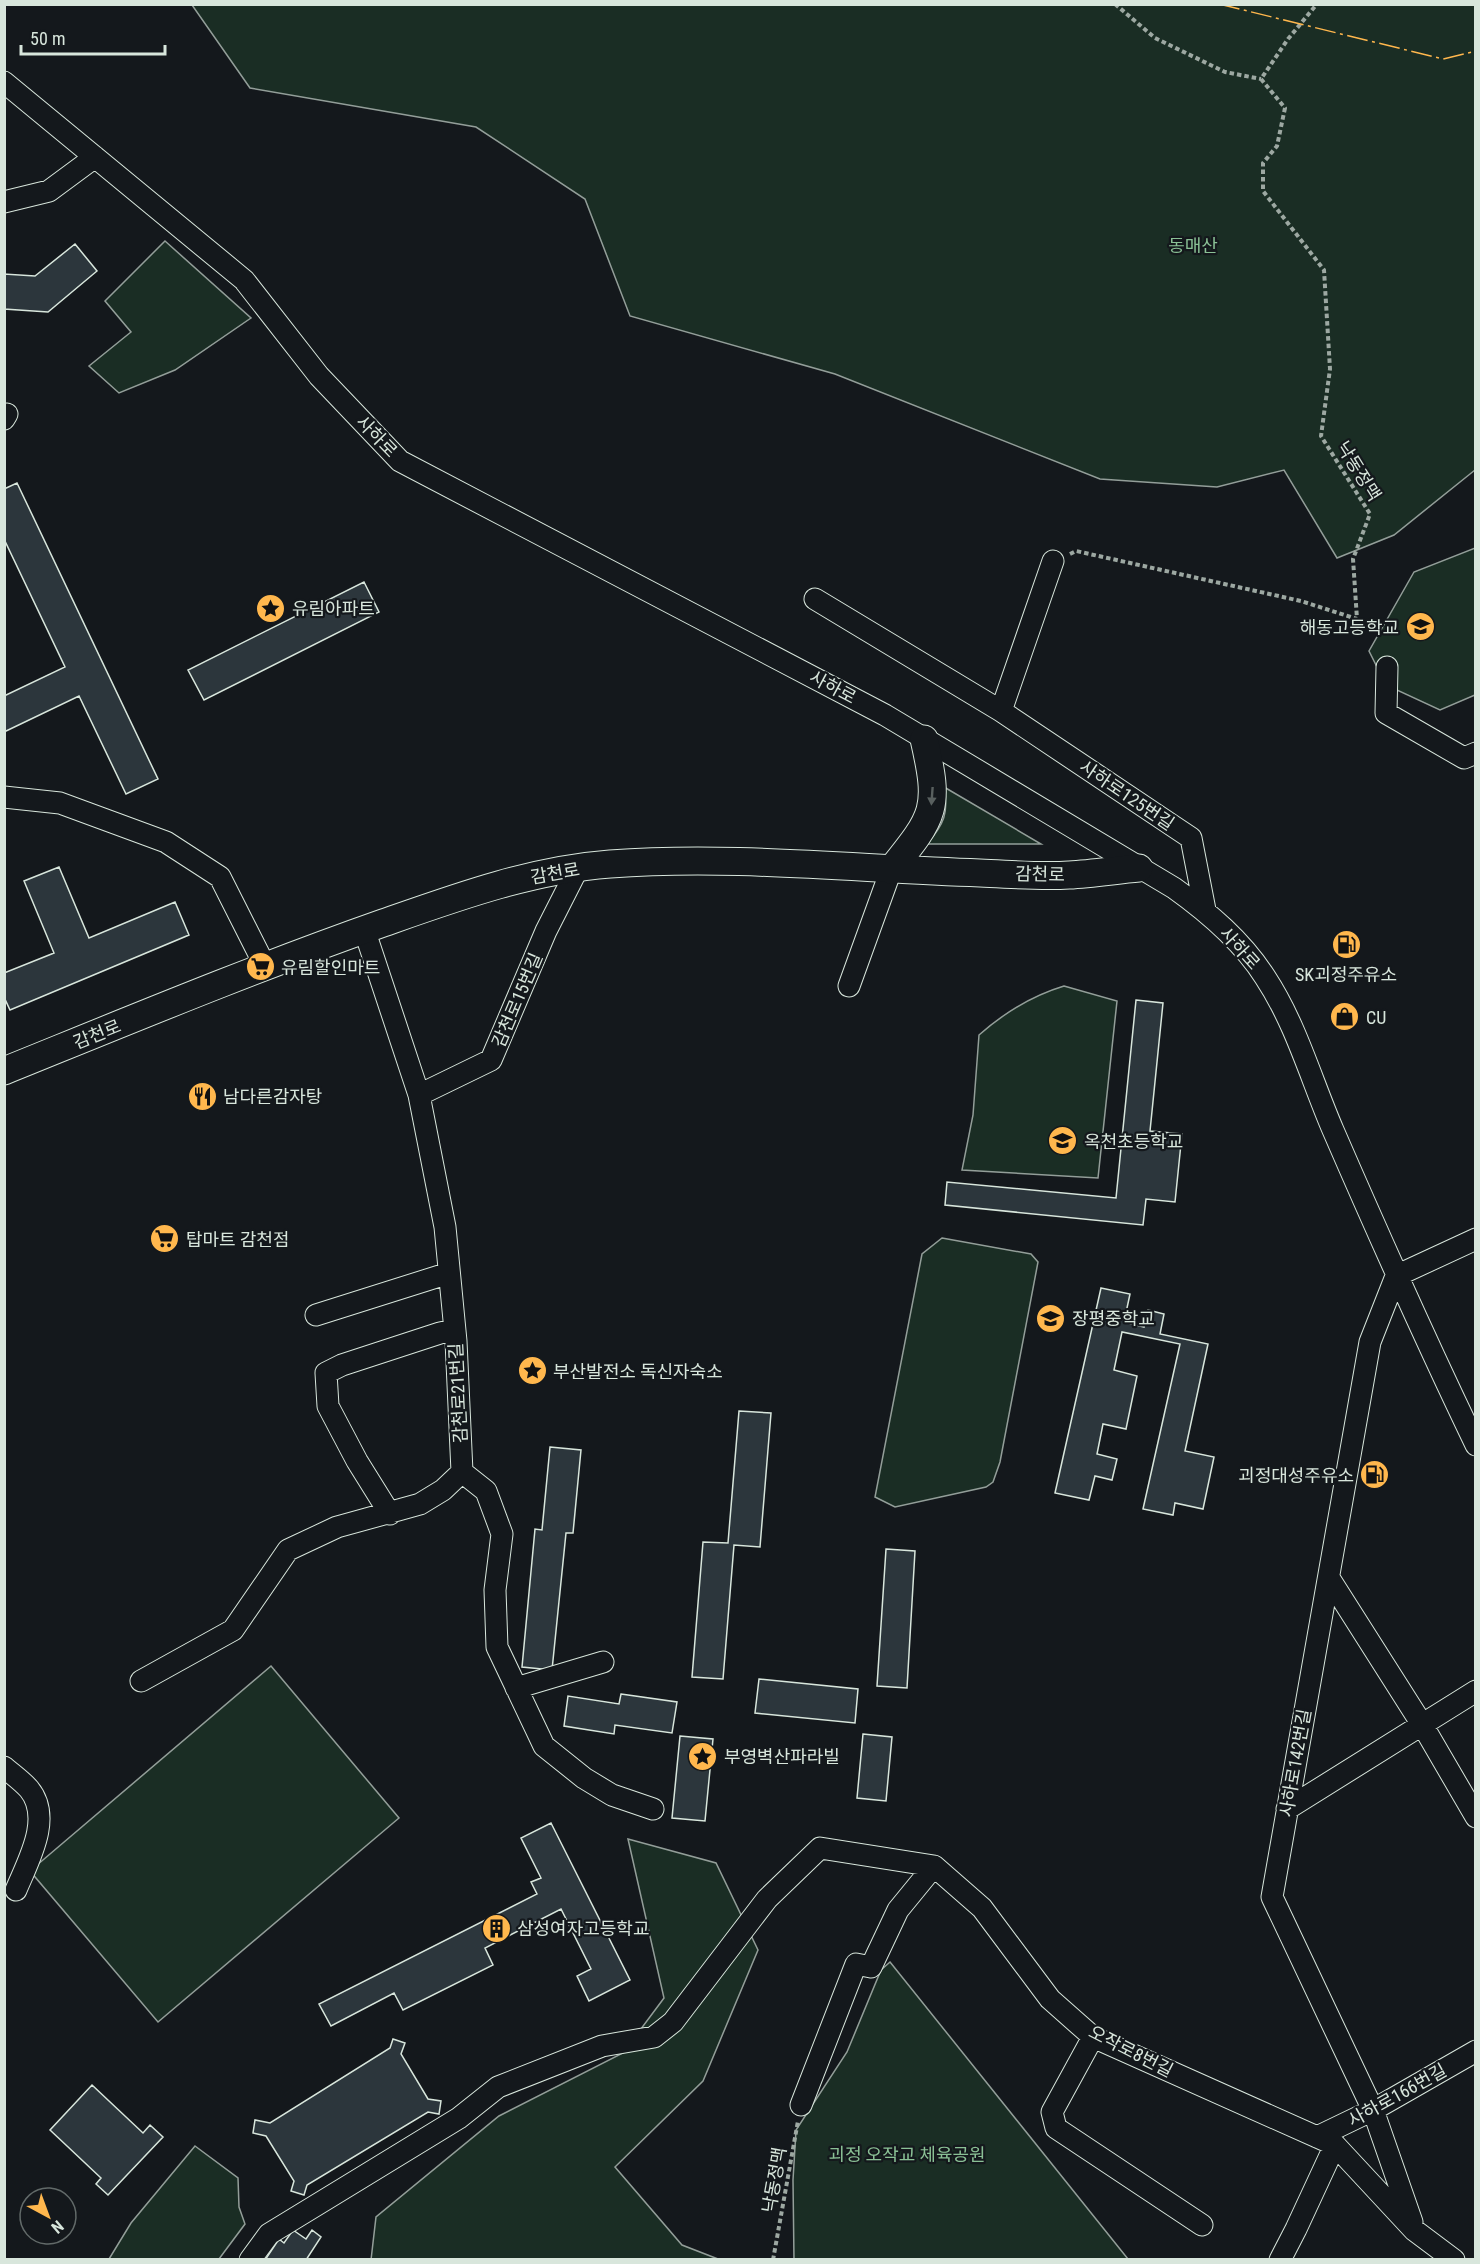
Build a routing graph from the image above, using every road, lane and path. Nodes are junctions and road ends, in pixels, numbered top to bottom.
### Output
1 (1115, 4) edge
2 (1317, 4) edge
3 (1261, 79) junction
4 (4, 82) edge
5 (94, 157) junction
6 (4, 202) edge
7 (1053, 561) joint
8 (815, 599) dead end
9 (1387, 667) dead end
10 (1001, 711) junction
11 (924, 739) junction
12 (1476, 753) edge
13 (4, 797) edge
14 (578, 868) junction
15 (1139, 868) junction
16 (891, 870) junction
17 (1205, 910) junction
18 (364, 929) junction
19 (265, 966) junction
20 (849, 986) dead end
21 (4, 1071) edge
22 (419, 1095) junction
23 (1476, 1239) edge
24 (449, 1273) junction
25 (1396, 1276) junction
26 (316, 1315) dead end
27 (454, 1330) junction
28 (1476, 1445) edge
29 (462, 1472) junction
30 (390, 1514) junction
31 (1329, 1578) junction
32 (603, 1662) dead end
33 (141, 1681) dead end
34 (516, 1688) junction
35 (1476, 1691) edge
36 (1422, 1726) junction
37 (4, 1767) edge
38 (653, 1809) dead end
39 (1287, 1809) junction
40 (1476, 1817) edge
41 (934, 1866) junction
42 (16, 1890) dead end
43 (1093, 2037) junction
44 (1476, 2051) edge
45 (801, 2105) joint
46 (1373, 2110) junction
47 (1326, 2141) junction
48 (1202, 2225) dead end
49 (1414, 2230) junction
50 (250, 2259) edge
51 (773, 2259) edge
52 (1280, 2259) edge
53 (1430, 2259) edge
54 (1454, 2259) edge

1 - 3 path
2 - 3 path
3 - 7 path, 낙동정맥
4 - 5 street, 사하로
5 - 6 street
5 - 11 street, 사하로
7 - 10 street
8 - 10 street, 사하로125번길
9 - 12 street
10 - 17 street, 사하로125번길
11 - 15 street, 사하로
11 -> 16 main road
13 - 19 street
14 - 16 main road, 감천로
14 - 18 main road, 감천로
14 - 22 street, 감천로15번길
15 - 16 main road, 감천로
15 - 17 street, 사하로
16 - 20 street
17 - 25 street, 사하로
18 - 19 main road, 감천로
18 - 22 street, 감천로21번길
19 - 21 main road, 감천로
22 - 24 street, 감천로21번길
23 - 25 street
24 - 26 street
24 - 27 street, 감천로21번길
25 - 28 street, 사하로
25 - 31 street, 사하로142번길
27 - 29 street, 감천로21번길
27 - 30 street
29 - 30 street
29 - 34 street
30 - 33 street
31 - 36 street
31 - 39 street, 사하로142번길
32 - 34 street
34 - 38 street
35 - 36 street
36 - 39 street
36 - 40 street
37 - 42 street
39 - 46 street, 사하로142번길
41 - 43 street, 오작로8번길
41 - 45 street
41 - 50 street
43 - 47 street, 오작로8번길
43 - 48 street
44 - 46 street, 사하로166번길
45 - 51 path, 낙동정맥
46 - 47 street, 사하로166번길
46 - 49 street, 사하로142번길
47 - 49 street, 오작로8번길
47 - 52 street, 사하로166번길
49 - 53 street
49 - 54 street, 오작로8번길

